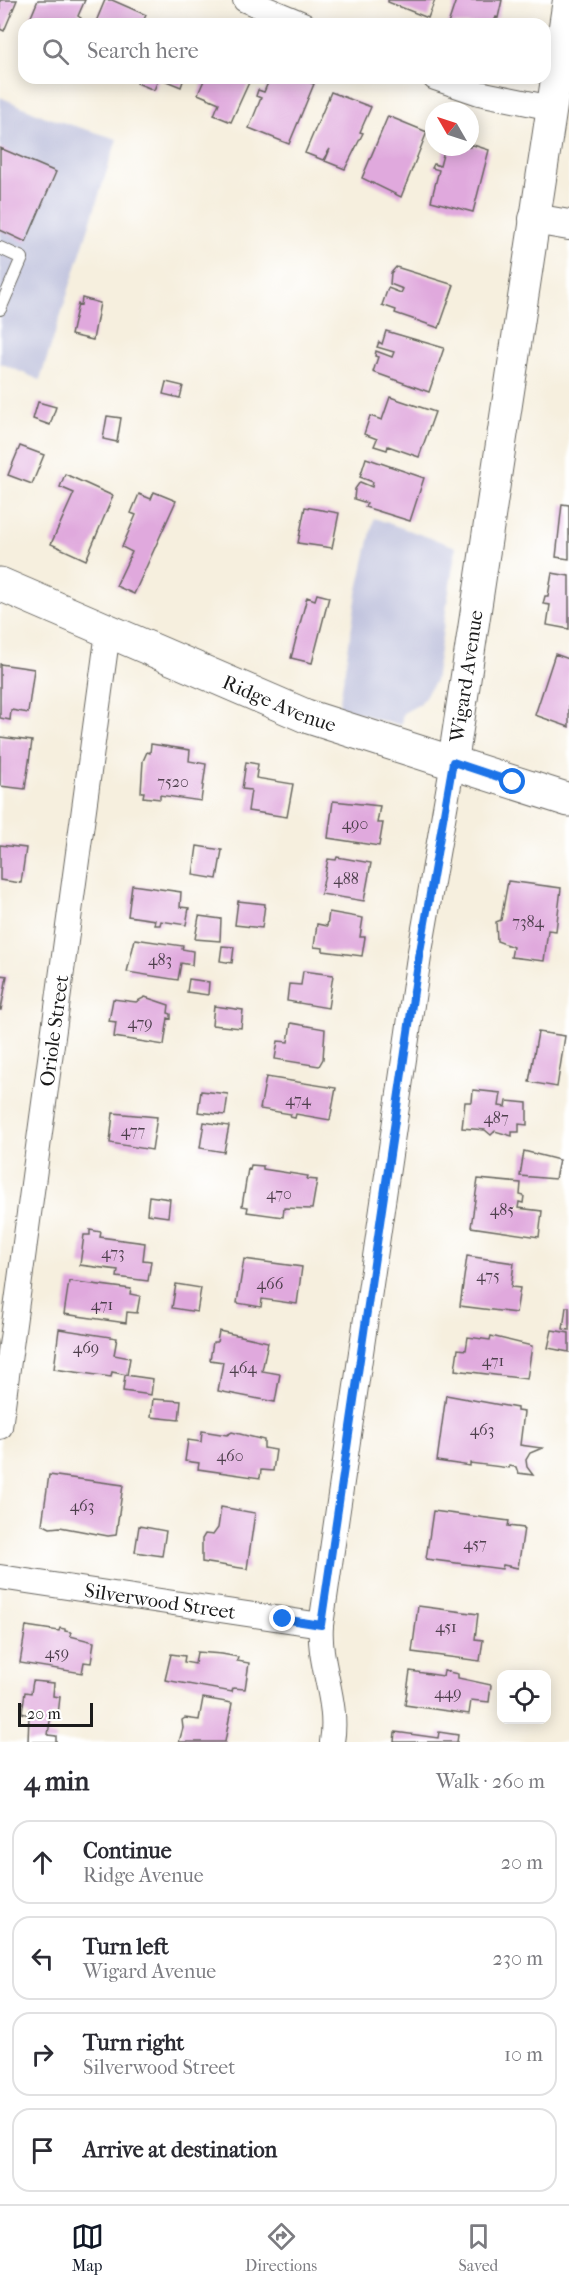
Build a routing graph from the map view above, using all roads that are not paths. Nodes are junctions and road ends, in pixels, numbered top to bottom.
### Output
1 (245, 0) edge
2 (568, 0) edge
3 (288, 18) edge
4 (453, 84) edge
5 (552, 108) junction
6 (534, 219) junction
7 (569, 225) edge
8 (0, 248) edge
9 (0, 309) edge
10 (0, 584) edge
11 (108, 632) junction
12 (453, 762) junction
13 (569, 800) edge
14 (0, 1427) edge
15 (0, 1577) edge
16 (321, 1625) junction
17 (332, 1742) edge

1 - 3 street
2 - 5 street, Wigard Avenue
4 - 5 street
5 - 6 street, Wigard Avenue
6 - 7 street
6 - 12 street, Wigard Avenue
8 - 9 lane
10 - 11 main road, Ridge Avenue
11 - 12 main road, Ridge Avenue
11 - 14 street, Oriole Street
12 - 13 main road, Ridge Avenue
12 - 16 street, Wigard Avenue
15 - 16 street, Silverwood Street
16 - 17 street, Wigard Avenue

